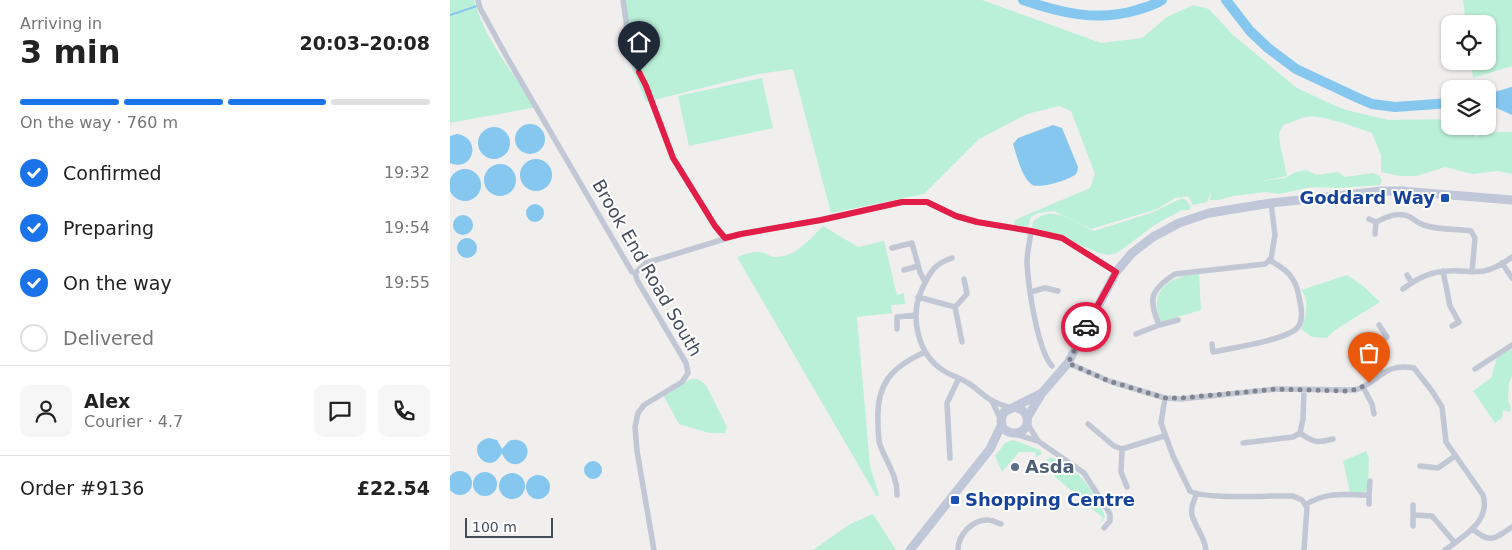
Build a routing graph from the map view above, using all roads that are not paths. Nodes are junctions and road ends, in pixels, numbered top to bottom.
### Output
1 (478, 0) edge
2 (622, 0) edge
3 (1512, 200) edge
4 (1271, 203) junction
5 (1369, 219) dead end
6 (1376, 222) junction
7 (1031, 231) junction
8 (1375, 234) dead end
9 (725, 238) junction
10 (892, 248) dead end
11 (1512, 257) edge
12 (952, 258) dead end
13 (1269, 260) junction
14 (1502, 263) junction
15 (918, 266) junction
16 (904, 270) dead end
17 (1443, 271) junction
18 (1116, 272) junction
19 (1472, 272) junction
20 (635, 273) junction
21 (1407, 275) dead end
22 (1512, 278) edge
23 (964, 279) dead end
24 (925, 282) junction
25 (1412, 283) junction
26 (1403, 289) dead end
27 (1030, 292) junction
28 (1058, 292) dead end
29 (918, 297) junction
30 (955, 306) junction
31 (916, 315) junction
32 (1178, 320) dead end
33 (1159, 325) junction
34 (1380, 325) dead end
35 (1452, 326) dead end
36 (897, 329) dead end
37 (1136, 334) dead end
38 (962, 342) dead end
39 (1212, 344) dead end
40 (1512, 345) edge
41 (925, 352) junction
42 (1068, 363) junction
43 (1052, 366) dead end
44 (1475, 369) dead end
45 (1382, 373) junction
46 (958, 378) junction
47 (1363, 387) junction
48 (1304, 390) junction
49 (1042, 393) junction
50 (1165, 398) junction
51 (992, 401) junction
52 (1013, 407) junction
53 (1374, 414) dead end
54 (1027, 421) junction
55 (1001, 422) junction
56 (1088, 424) dead end
57 (1013, 433) junction
58 (1300, 433) junction
59 (1164, 436) junction
60 (1333, 439) dead end
61 (1038, 441) junction
62 (1243, 443) dead end
63 (1122, 448) junction
64 (990, 450) junction
65 (1455, 456) junction
66 (950, 458) dead end
67 (1420, 466) dead end
68 (1370, 481) dead end
69 (1127, 487) dead end
70 (1196, 494) junction
71 (897, 495) dead end
72 (1369, 495) junction
73 (1369, 504) dead end
74 (1305, 505) junction
75 (1413, 505) dead end
76 (1413, 515) junction
77 (1001, 524) dead end
78 (1413, 526) dead end
79 (1512, 527) edge
80 (1104, 528) dead end
81 (1473, 529) junction
82 (1455, 543) junction
83 (654, 550) edge
84 (910, 550) edge
85 (958, 550) edge
86 (1206, 550) edge
87 (1304, 550) edge
88 (1445, 550) edge

1 - 20 street, Brook End Road South
2 - 9 street
3 - 4 street
4 - 13 street
4 - 18 street
5 - 6 street
6 - 8 street
6 - 19 street
7 - 9 street
7 - 18 street
7 - 27 street
9 - 20 street
10 - 15 street
11 - 14 street
12 - 24 street
13 - 33 street
13 - 39 street
14 - 19 street
14 - 22 street
15 - 16 street
15 - 24 street
17 - 19 street
17 - 25 street
17 - 35 street
18 - 42 street
20 - 83 street, Brook End Road South
21 - 25 street
23 - 30 street
24 - 29 street
25 - 26 street
27 - 28 street
27 - 43 street
29 - 30 street
29 - 31 street
30 - 38 street
31 - 36 street
31 - 41 street
32 - 33 street
33 - 37 street
34 - 45 street
40 - 44 street
41 - 46 street
41 - 71 street
42 - 49 street
42 - 50 street
45 - 47 street
45 - 65 street
46 - 51 street
46 - 66 street
47 - 48 street
47 - 53 street
48 - 50 street
48 - 58 street
49 - 52 street
49 - 54 street
50 - 59 street
51 - 52 street
51 - 55 street
52 - 54 street
52 - 55 street
54 - 57 street
54 - 61 street
55 - 57 street
55 - 64 street
56 - 63 street
57 - 61 street
57 - 64 street
58 - 60 street
58 - 62 street
59 - 63 street
59 - 70 street
61 - 80 street
63 - 69 street
64 - 84 street
65 - 67 street
65 - 81 street
68 - 72 street
70 - 74 street
70 - 86 street
72 - 73 street
72 - 74 street
74 - 87 street
75 - 76 street
76 - 78 street
76 - 82 street
77 - 85 street
79 - 81 street
81 - 82 street
82 - 88 street

